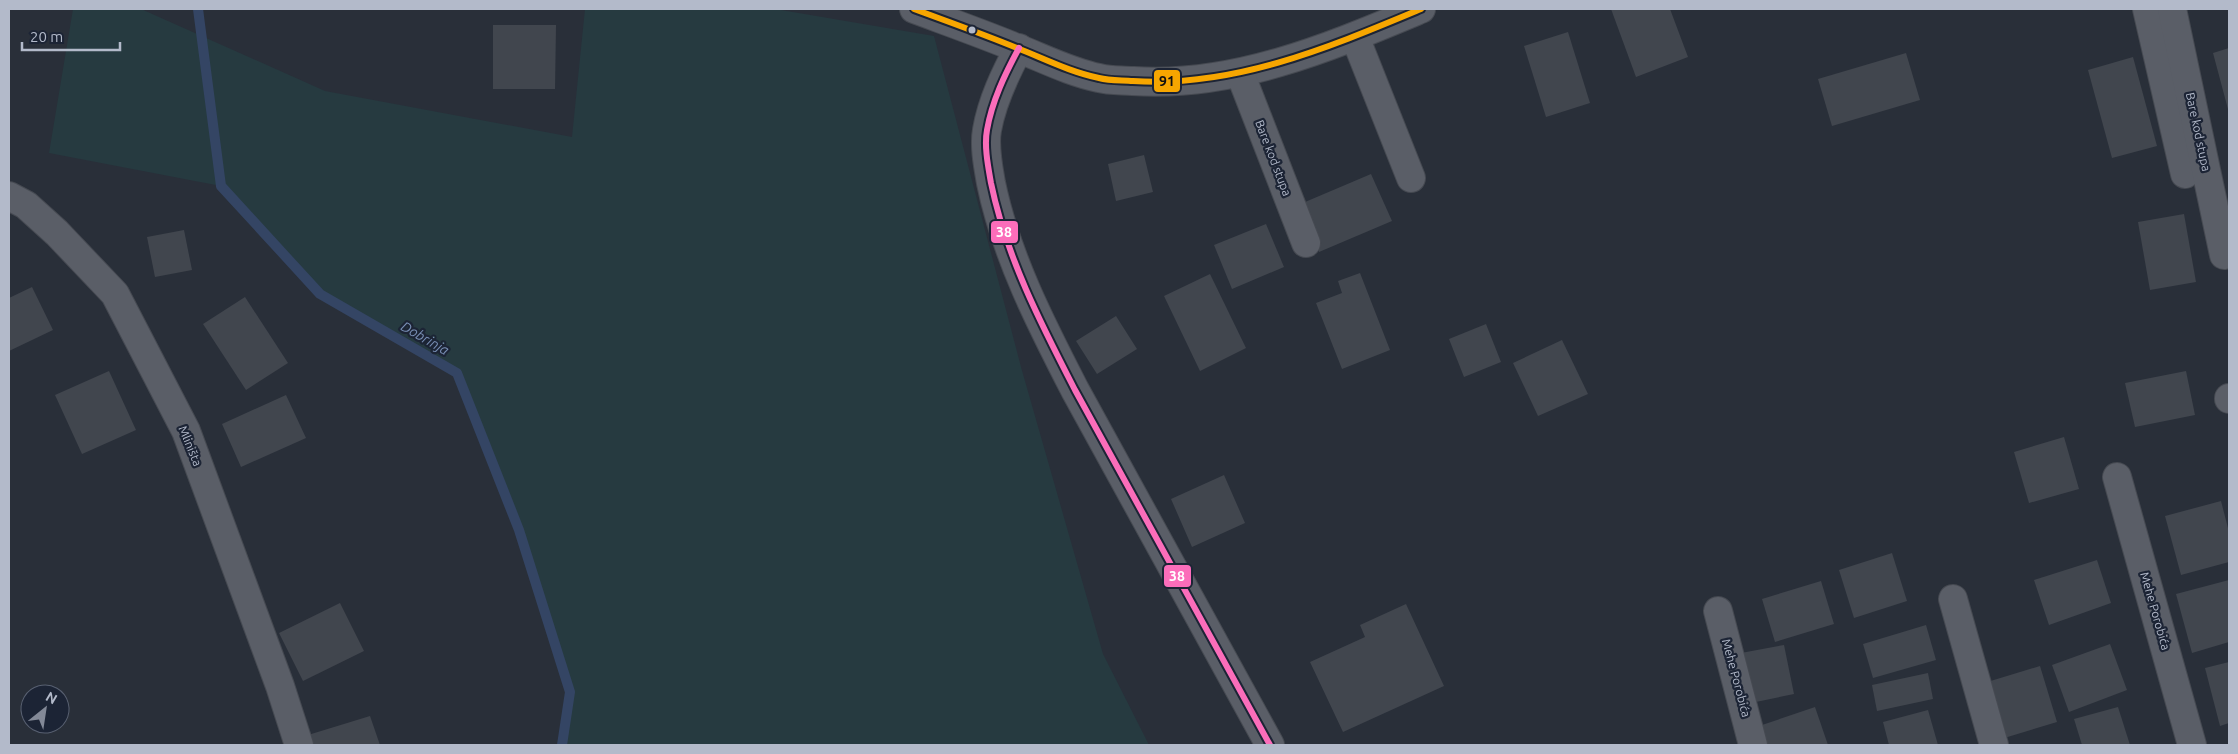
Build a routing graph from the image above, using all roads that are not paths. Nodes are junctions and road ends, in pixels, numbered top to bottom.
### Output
1 (914, 9) edge
2 (1421, 9) edge
3 (2147, 9) edge
4 (2172, 9) edge
5 (1356, 37) junction
6 (1018, 48) junction
7 (1240, 73) junction
8 (2185, 174) dead end
9 (1411, 178) dead end
10 (9, 196) edge
11 (1306, 243) dead end
12 (2224, 255) dead end
13 (2117, 477) dead end
14 (1953, 599) dead end
15 (1718, 611) dead end
16 (295, 744) edge
17 (1270, 745) edge
18 (1753, 745) edge
19 (1994, 745) edge
20 (2192, 745) edge

1 - 6 street
2 - 5 street
3 - 8 street, Bare kod stupa
4 - 12 street, Bare kod stupa
5 - 7 street
5 - 9 street
6 - 7 street
6 - 17 street
7 - 11 street, Bare kod stupa
10 - 16 street, Mliništa
13 - 20 street, Mehe Porobića
14 - 19 street
15 - 18 street, Mehe Porobića

